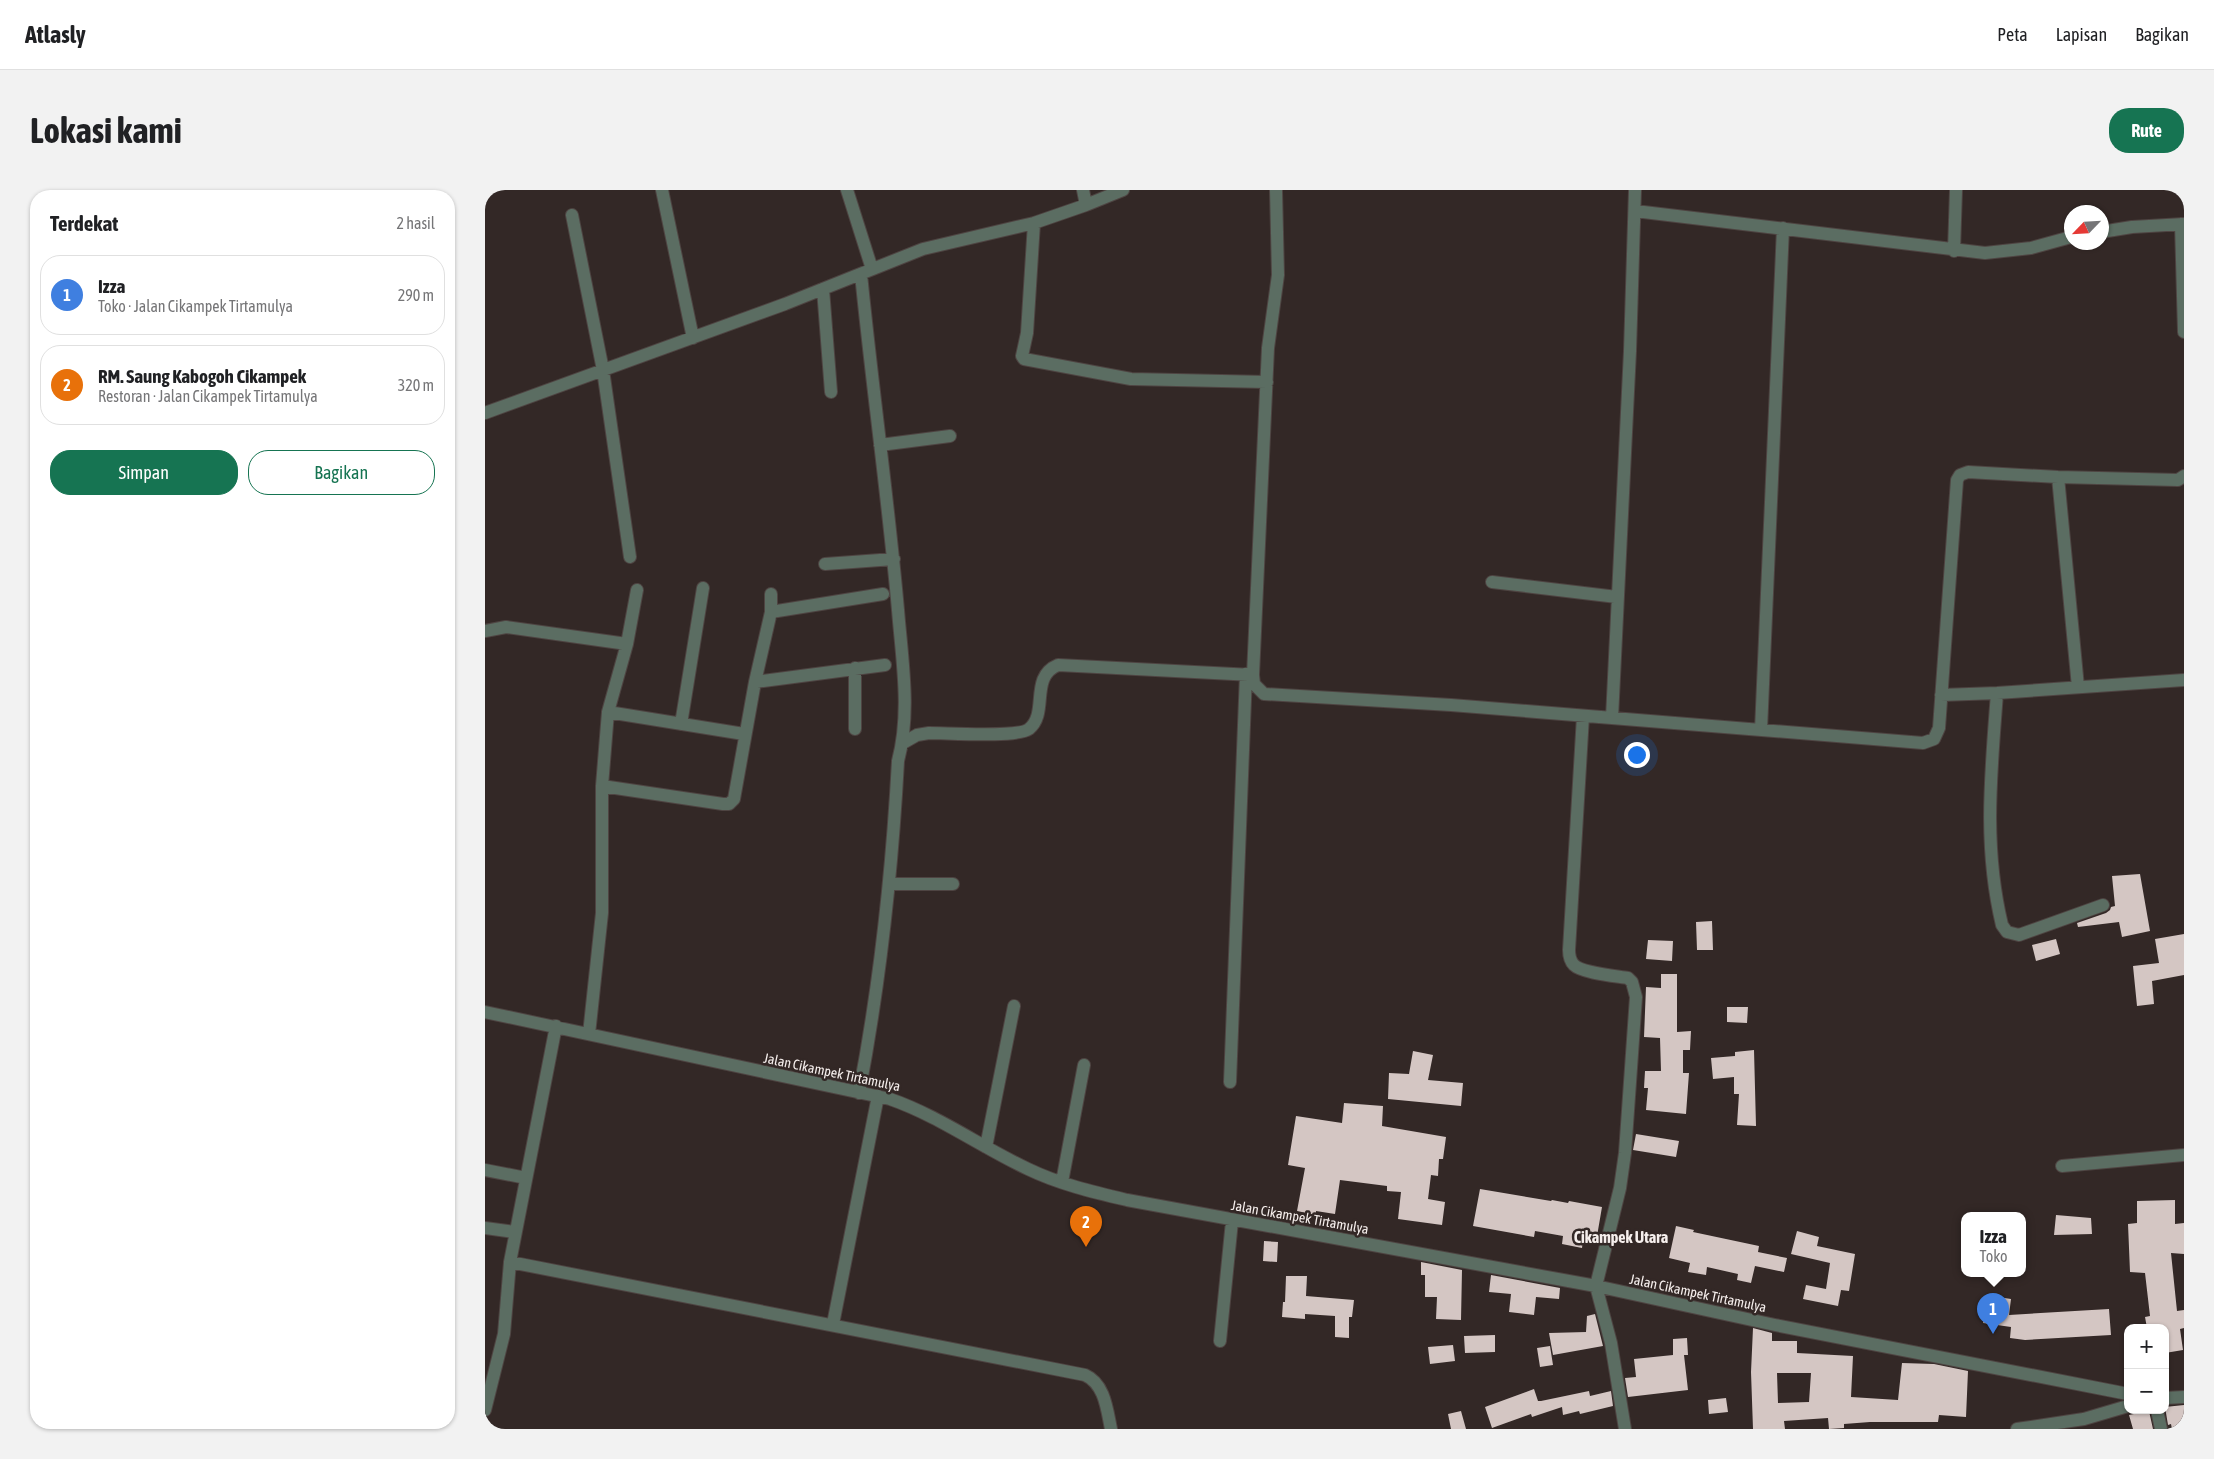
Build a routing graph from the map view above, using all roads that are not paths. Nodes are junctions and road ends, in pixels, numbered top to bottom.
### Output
1 (662, 190) edge
2 (847, 190) edge
3 (1083, 190) edge
4 (1123, 190) edge
5 (1276, 190) edge
6 (1635, 190) edge
7 (1957, 190) edge
8 (1086, 206) junction
9 (1635, 212) junction
10 (572, 215) dead end
11 (1035, 223) junction
12 (2182, 224) edge
13 (1783, 228) junction
14 (2109, 231) edge
15 (2064, 239) edge
16 (1954, 251) junction
17 (866, 271) junction
18 (823, 289) junction
19 (2184, 332) edge
20 (693, 338) junction
21 (603, 370) junction
22 (1267, 382) junction
23 (831, 392) dead end
24 (485, 413) edge
25 (950, 436) dead end
26 (881, 445) junction
27 (2184, 476) edge
28 (2057, 477) junction
29 (630, 557) dead end
30 (894, 559) junction
31 (825, 564) dead end
32 (1492, 582) dead end
33 (703, 588) dead end
34 (637, 590) dead end
35 (771, 594) dead end
36 (883, 594) dead end
37 (1617, 597) junction
38 (771, 612) junction
39 (485, 631) edge
40 (627, 644) junction
41 (885, 665) dead end
42 (855, 668) junction
43 (1249, 674) junction
44 (2184, 680) edge
45 (755, 682) junction
46 (2078, 687) junction
47 (1997, 693) junction
48 (1941, 695) junction
49 (607, 712) junction
50 (1583, 716) junction
51 (1612, 718) junction
52 (681, 724) junction
53 (855, 729) dead end
54 (1761, 730) junction
55 (744, 734) junction
56 (903, 743) junction
57 (602, 786) junction
58 (891, 884) junction
59 (953, 884) dead end
60 (2103, 905) dead end
61 (1013, 1006) dead end
62 (485, 1012) edge
63 (555, 1026) junction
64 (589, 1034) junction
65 (1084, 1065) dead end
66 (1230, 1082) dead end
67 (859, 1093) junction
68 (878, 1096) junction
69 (986, 1147) junction
70 (2184, 1155) edge
71 (2062, 1166) dead end
72 (485, 1170) edge
73 (526, 1178) junction
74 (1062, 1182) junction
75 (1232, 1221) junction
76 (485, 1228) edge
77 (515, 1232) junction
78 (510, 1262) junction
79 (1596, 1286) junction
80 (833, 1324) junction
81 (1220, 1341) dead end
82 (2124, 1393) edge
83 (2184, 1397) edge
84 (2169, 1398) edge
85 (2124, 1407) edge
86 (485, 1410) edge
87 (2158, 1414) edge
88 (1111, 1429) edge
89 (1625, 1429) edge
90 (2017, 1429) edge
91 (2161, 1429) edge

1 - 20 street
2 - 17 street
3 - 8 street
4 - 8 street
5 - 22 street
6 - 9 street
7 - 16 street
8 - 11 street
9 - 13 street
9 - 37 street
10 - 21 street
11 - 17 street
11 - 22 street
12 - 14 street
12 - 19 street
13 - 16 street
13 - 54 street
15 - 16 street
17 - 18 street
17 - 26 street
18 - 20 street
18 - 23 street
20 - 21 street
21 - 24 street
21 - 29 street
22 - 43 street
25 - 26 street
26 - 30 street
27 - 28 street
28 - 46 street
28 - 48 street
30 - 31 street
30 - 56 street
32 - 37 street
33 - 52 street
34 - 40 street
35 - 38 street
36 - 38 street
37 - 51 street
38 - 45 street
39 - 40 street
40 - 49 street
41 - 42 street
42 - 45 street
42 - 53 street
43 - 50 street
43 - 56 street
43 - 66 street
44 - 46 street
45 - 55 street
46 - 47 street
47 - 48 street
47 - 60 street
48 - 54 street
49 - 52 street
49 - 57 street
50 - 51 street
50 - 79 street
51 - 54 street
52 - 55 street
55 - 57 street
56 - 58 street
57 - 64 street
58 - 59 street
58 - 67 street
61 - 69 street
62 - 63 street, Jalan Cikampek Tirtamulya
63 - 64 street, Jalan Cikampek Tirtamulya
63 - 73 street
64 - 67 street, Jalan Cikampek Tirtamulya
65 - 74 street
67 - 68 street, Jalan Cikampek Tirtamulya
68 - 69 street, Jalan Cikampek Tirtamulya
68 - 80 street
69 - 74 street, Jalan Cikampek Tirtamulya
70 - 71 street
72 - 73 street
73 - 77 street
74 - 75 street, Jalan Cikampek Tirtamulya
75 - 79 street, Jalan Cikampek Tirtamulya
75 - 81 street
76 - 77 street
77 - 78 street
78 - 80 street
78 - 86 street
79 - 82 street, Jalan Cikampek Tirtamulya
79 - 89 street
80 - 88 street
83 - 84 street
85 - 90 street
87 - 91 street

